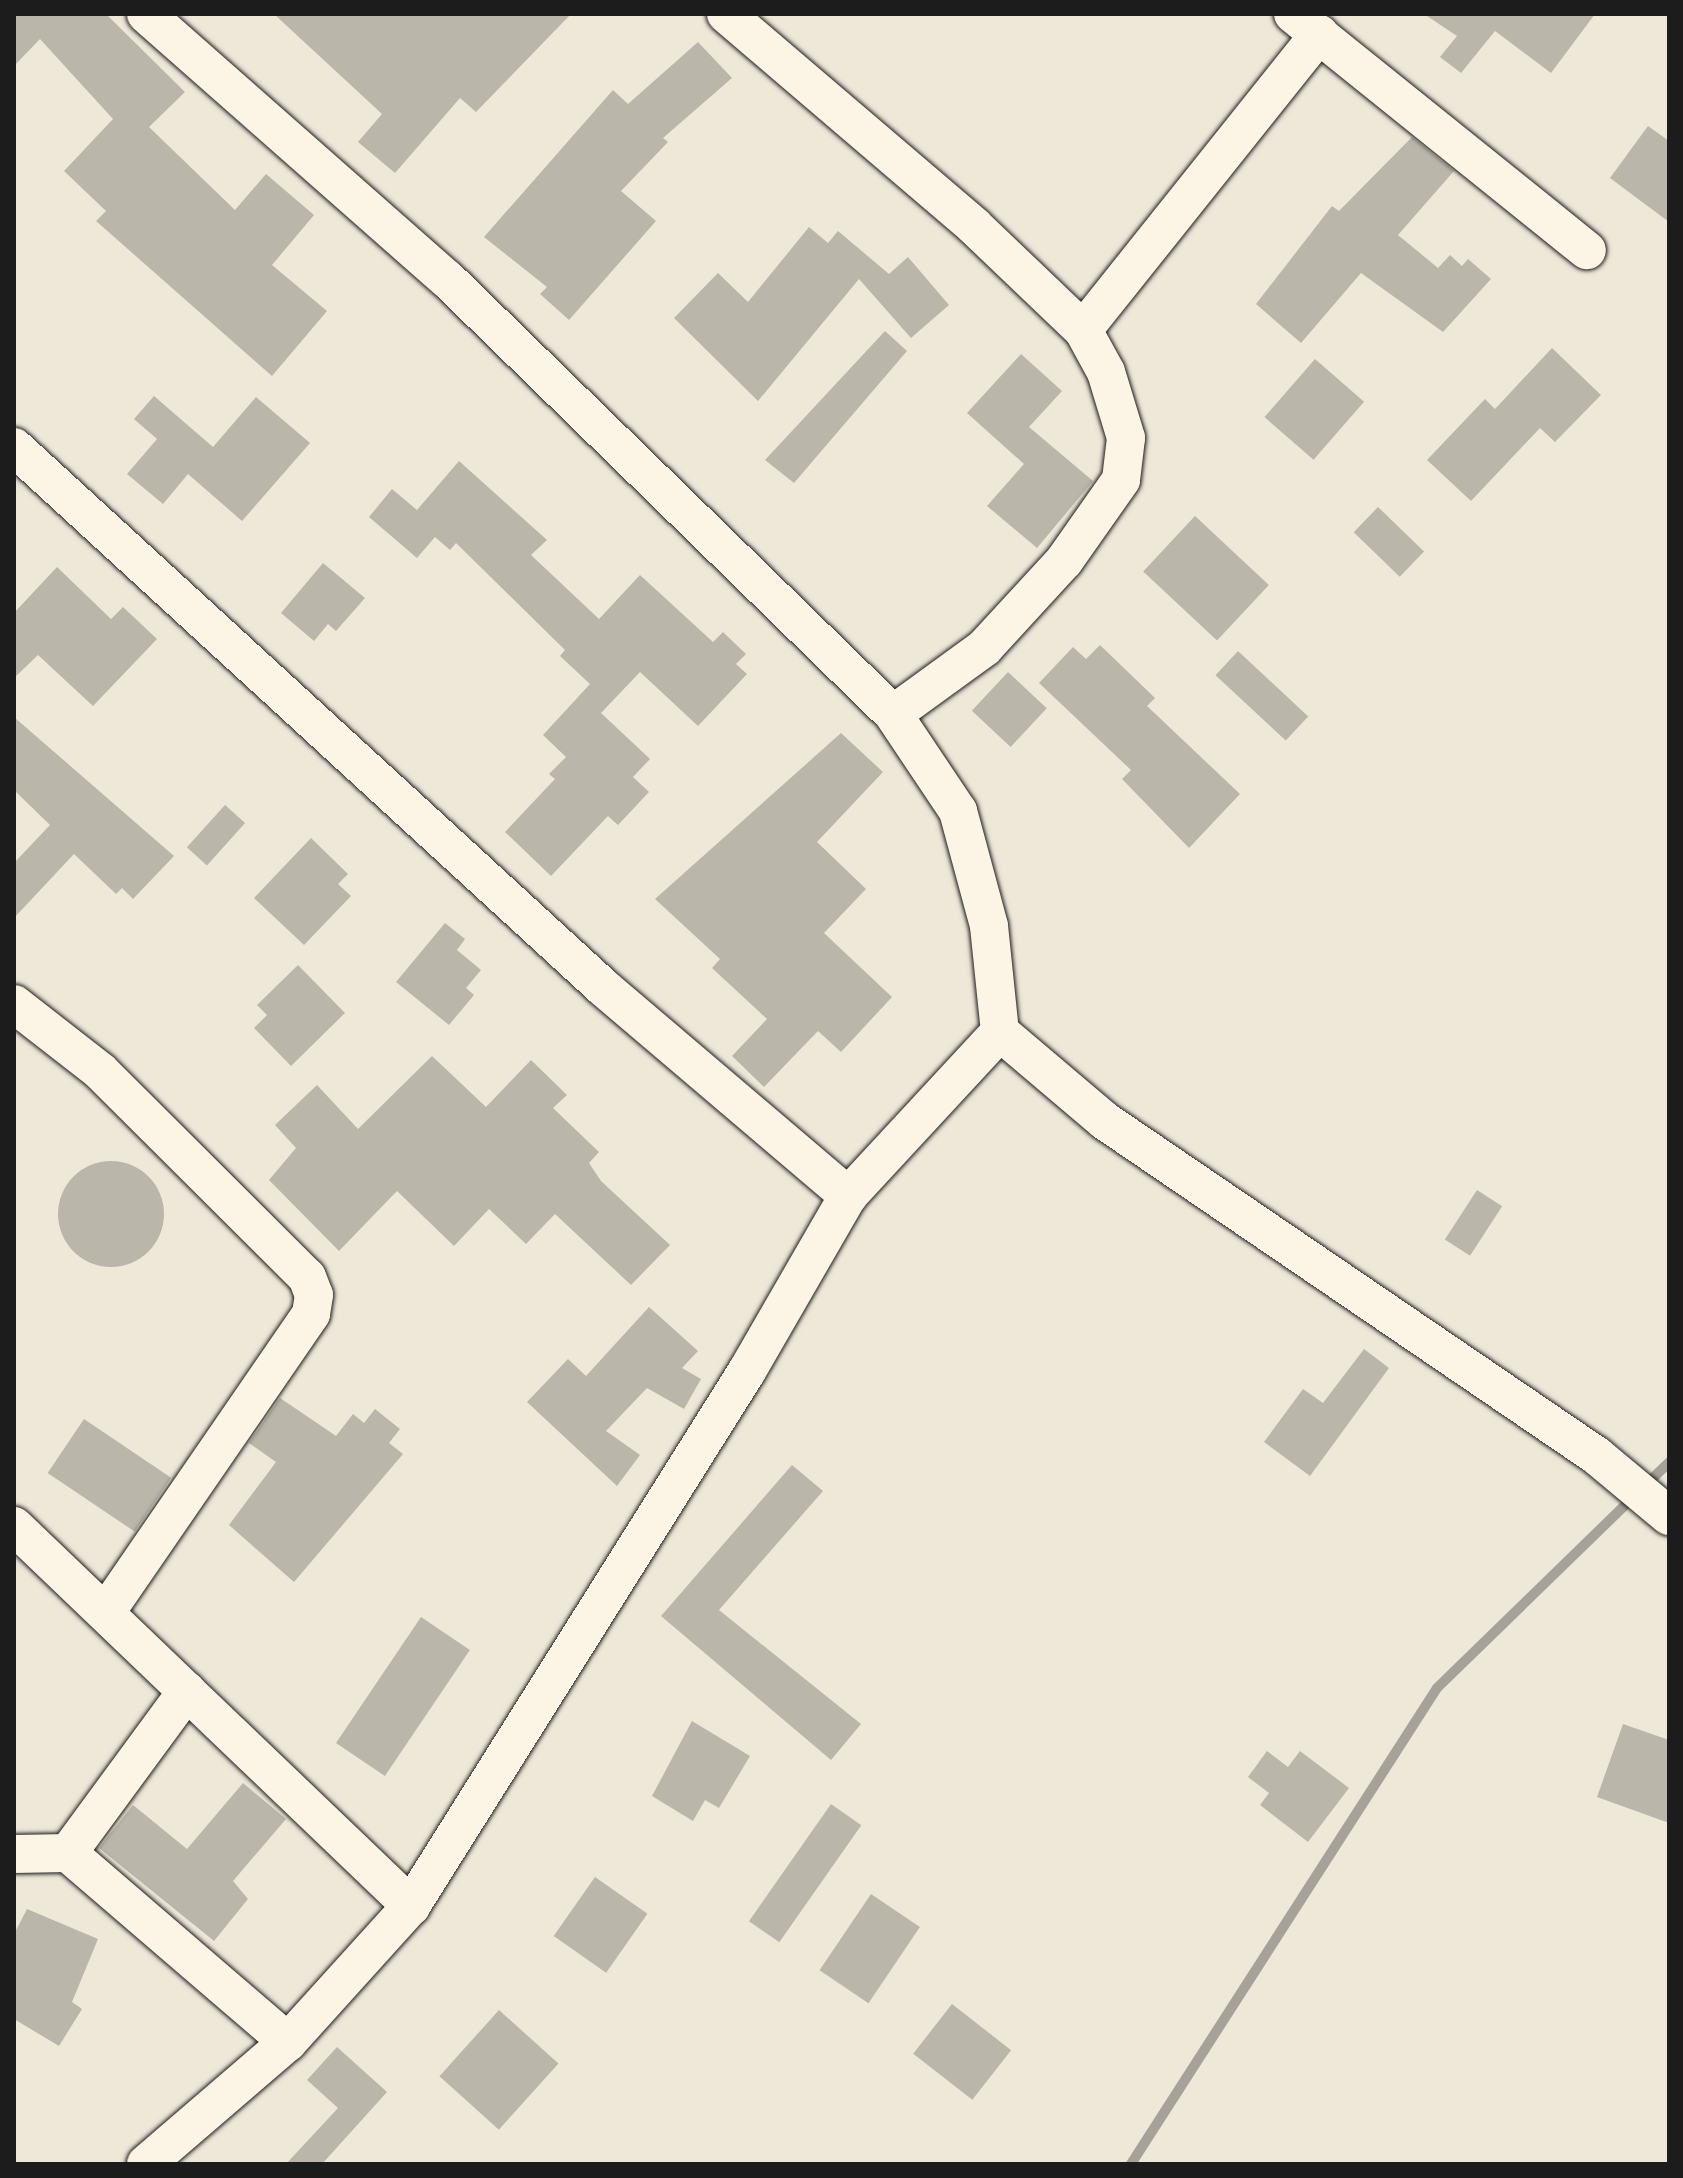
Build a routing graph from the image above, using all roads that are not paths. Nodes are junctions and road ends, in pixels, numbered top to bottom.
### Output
1 (146, 14) edge
2 (726, 14) edge
3 (1306, 24) edge
4 (1587, 250) dead end
5 (1083, 330) junction
6 (14, 447) edge
7 (893, 714) junction
8 (14, 1004) edge
9 (1000, 1032) junction
10 (848, 1196) junction
11 (1669, 1516) edge
12 (14, 1526) edge
13 (106, 1612) junction
14 (187, 1691) junction
15 (68, 1853) junction
16 (14, 1854) edge
17 (411, 1906) junction
18 (288, 2042) junction
19 (146, 2164) edge

1 - 7 street
2 - 5 street
3 - 4 street
3 - 5 street
5 - 7 street
6 - 10 street
7 - 9 street
8 - 13 street
9 - 10 street
9 - 11 street
10 - 17 street
12 - 13 street
13 - 14 street
14 - 15 street
14 - 17 street
15 - 16 street
15 - 18 street
17 - 18 street
18 - 19 street

